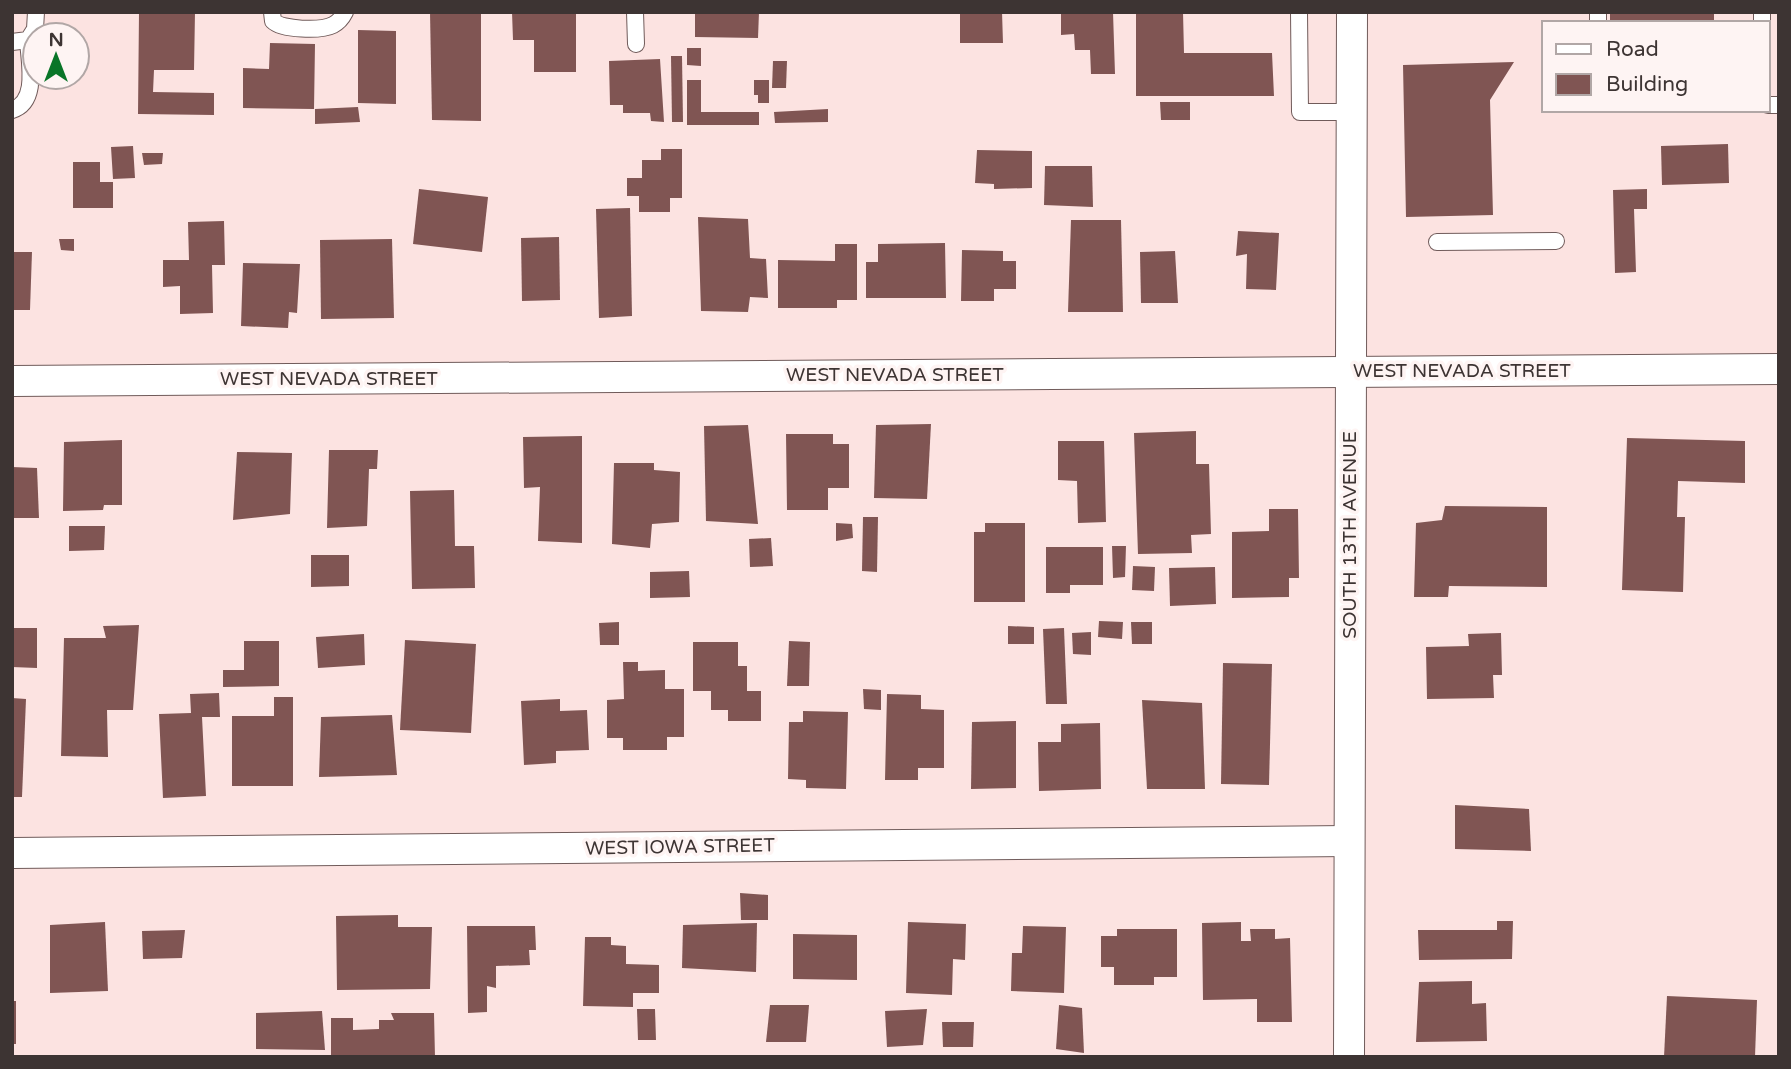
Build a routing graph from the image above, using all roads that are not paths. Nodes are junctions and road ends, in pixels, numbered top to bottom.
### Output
1 (36, 12) edge
2 (272, 12) edge
3 (345, 12) edge
4 (635, 12) edge
5 (1299, 12) edge
6 (1352, 12) edge
7 (20, 41) edge
8 (636, 44) dead end
9 (12, 110) edge
10 (1352, 111) junction
11 (1556, 240) dead end
12 (1437, 242) dead end
13 (1779, 369) edge
14 (1351, 371) junction
15 (12, 381) edge
16 (1348, 841) junction
17 (12, 853) edge
18 (1349, 1057) edge

1 - 7 lane
2 - 3 lane
4 - 8 lane
5 - 10 lane
6 - 10 street, SOUTH 13TH AVENUE
7 - 9 lane
10 - 14 street, SOUTH 13TH AVENUE
11 - 12 lane
13 - 14 street, WEST NEVADA STREET
14 - 15 street, WEST NEVADA STREET
14 - 16 street, SOUTH 13TH AVENUE
16 - 17 street, WEST IOWA STREET
16 - 18 street, SOUTH 13TH AVENUE

